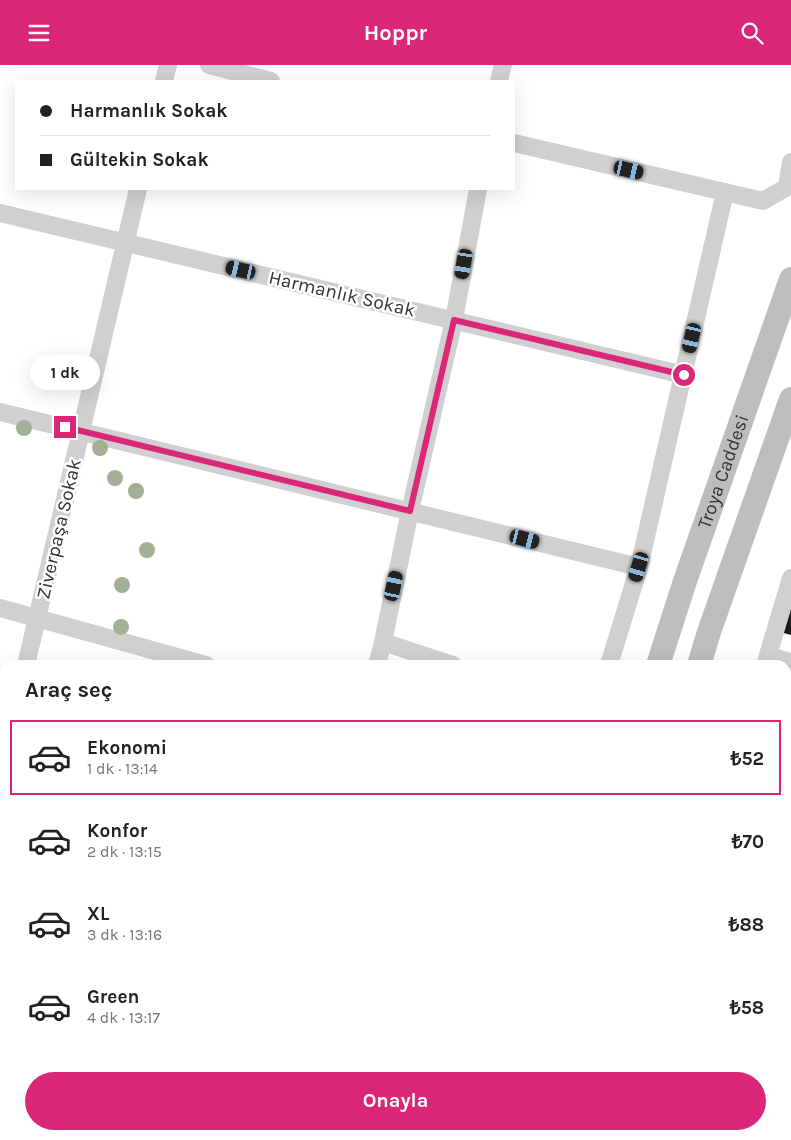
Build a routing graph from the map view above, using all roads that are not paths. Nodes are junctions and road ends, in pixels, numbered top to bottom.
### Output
1 (168, 65) edge
2 (209, 65) edge
3 (503, 65) edge
4 (164, 80) edge
5 (267, 80) edge
6 (499, 80) edge
7 (515, 143) edge
8 (791, 162) edge
9 (138, 190) edge
10 (478, 190) edge
11 (725, 192) junction
12 (0, 213) edge
13 (124, 242) junction
14 (791, 279) edge
15 (454, 320) junction
16 (684, 375) junction
17 (791, 399) edge
18 (0, 412) edge
19 (81, 431) junction
20 (410, 511) junction
21 (639, 567) junction
22 (791, 578) edge
23 (0, 607) edge
24 (38, 619) junction
25 (383, 642) junction
26 (27, 660) edge
27 (188, 660) edge
28 (378, 660) edge
29 (438, 660) edge
30 (610, 660) edge
31 (660, 660) edge
32 (701, 660) edge
33 (767, 660) edge

1 - 4 street
2 - 5 street
3 - 6 street
7 - 11 street
8 - 11 street
9 - 13 street, Ziverpaşa Sokak
10 - 15 street
11 - 16 street
12 - 13 street, Harmanlık Sokak
13 - 15 street, Harmanlık Sokak
13 - 19 street, Ziverpaşa Sokak
14 - 31 main road, Troya Caddesi
15 - 16 street, Harmanlık Sokak
15 - 20 street
16 - 21 street
17 - 32 main road
18 - 19 street
19 - 20 street
19 - 24 street, Ziverpaşa Sokak
20 - 21 street
20 - 25 street
21 - 30 street
22 - 33 street
23 - 24 street
24 - 26 street, Ziverpaşa Sokak
24 - 27 street
25 - 28 street
25 - 29 street

